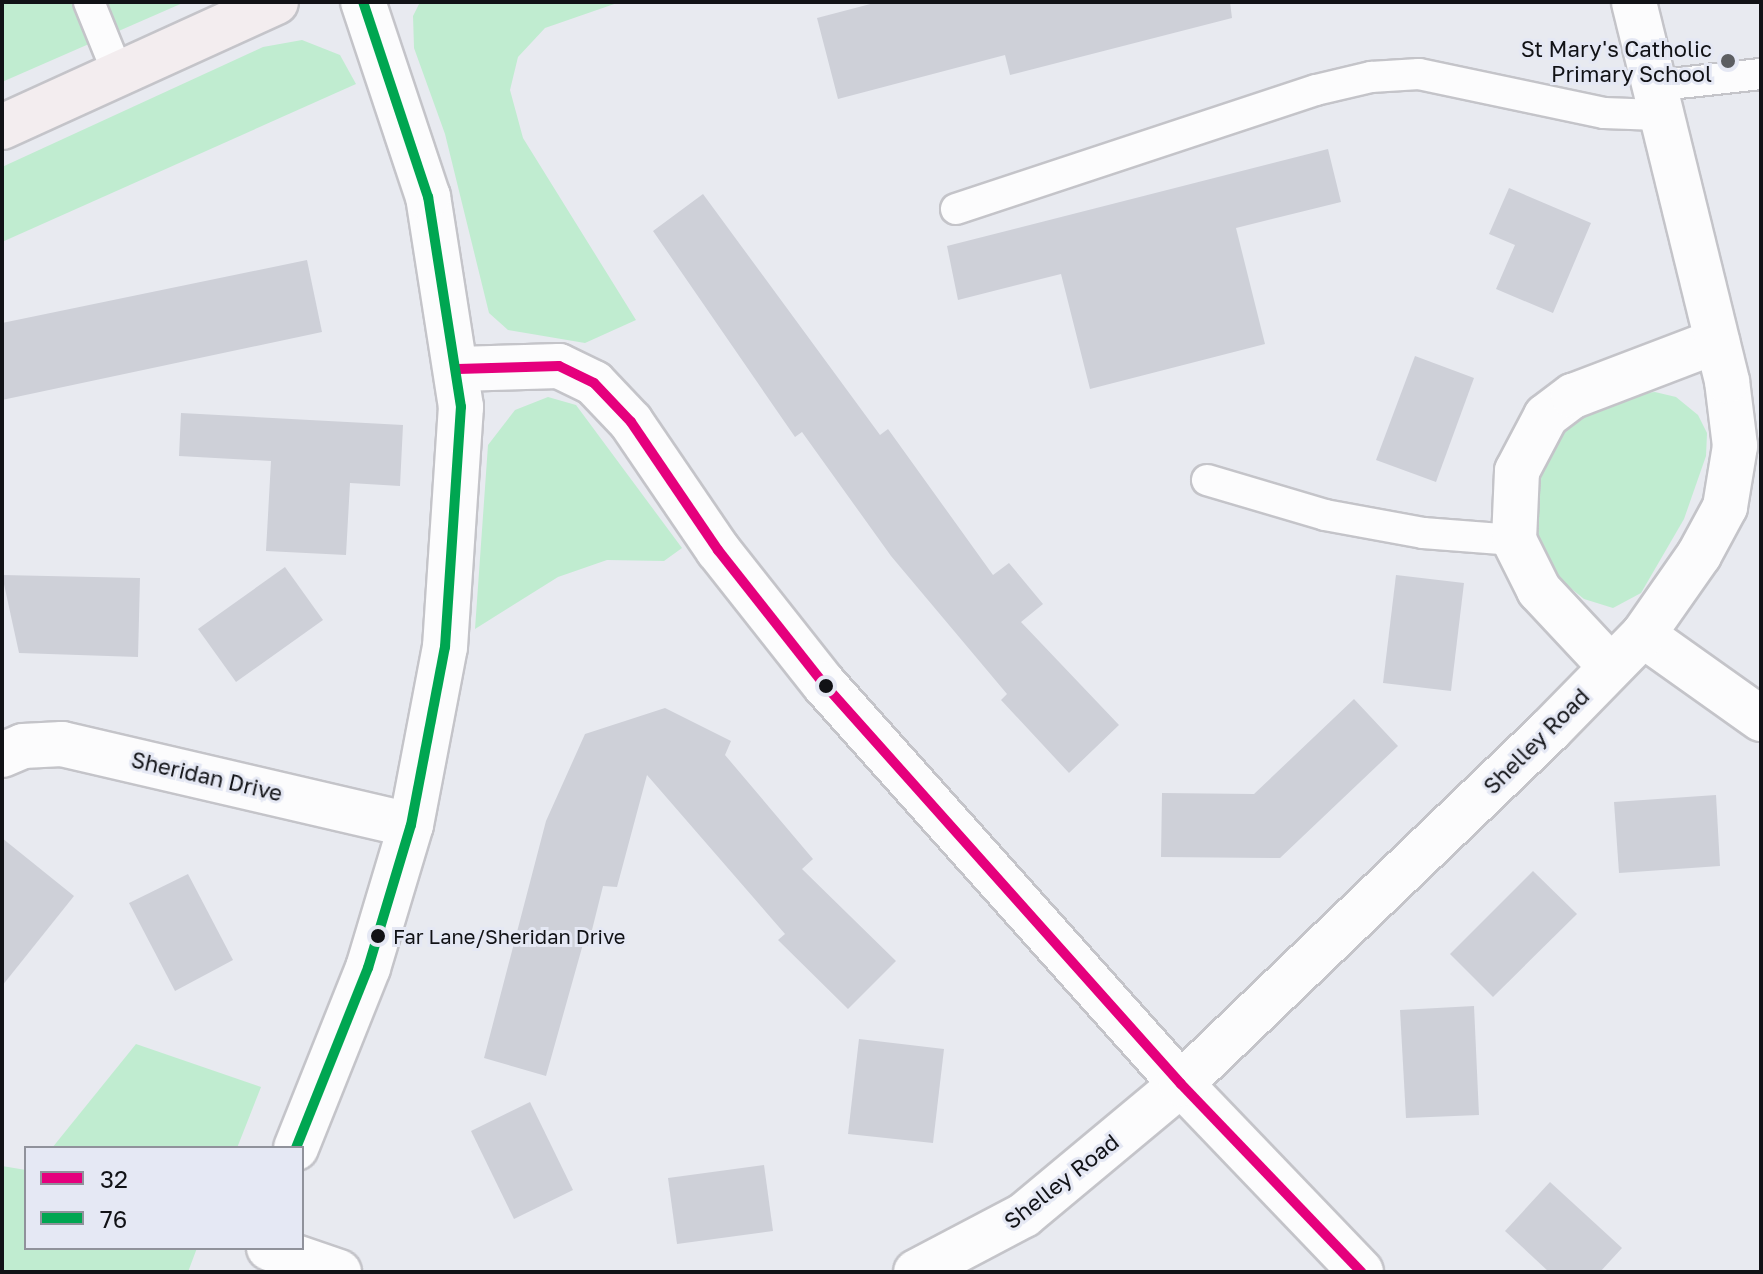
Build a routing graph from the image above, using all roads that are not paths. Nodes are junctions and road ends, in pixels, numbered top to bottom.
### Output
1 (89, 2) edge
2 (276, 2) edge
3 (363, 2) edge
4 (1634, 2) edge
5 (117, 71) junction
6 (1761, 74) edge
7 (1655, 100) junction
8 (2, 127) edge
9 (956, 209) dead end
10 (1735, 367) edge
11 (458, 369) junction
12 (1207, 480) dead end
13 (1514, 540) junction
14 (1643, 635) junction
15 (1610, 666) junction
16 (1761, 719) edge
17 (2, 755) edge
18 (411, 825) junction
19 (1181, 1084) junction
20 (297, 1146) edge
21 (257, 1250) edge
22 (275, 1250) edge
23 (249, 1272) edge
24 (339, 1272) edge
25 (916, 1272) edge
26 (1361, 1272) edge

1 - 5 lane
2 - 5 main road
3 - 11 street
4 - 7 street, Shelley Road
5 - 8 main road
6 - 7 lane
7 - 9 lane
7 - 10 street, Shelley Road
10 - 13 street
10 - 14 street, Shelley Road
11 - 18 street
11 - 19 street
12 - 13 lane
13 - 15 street
14 - 15 street, Shelley Road
14 - 16 street
15 - 19 street, Shelley Road
17 - 18 street, Sheridan Drive
18 - 20 street
19 - 25 street, Shelley Road
19 - 26 street
21 - 23 street
22 - 24 street

